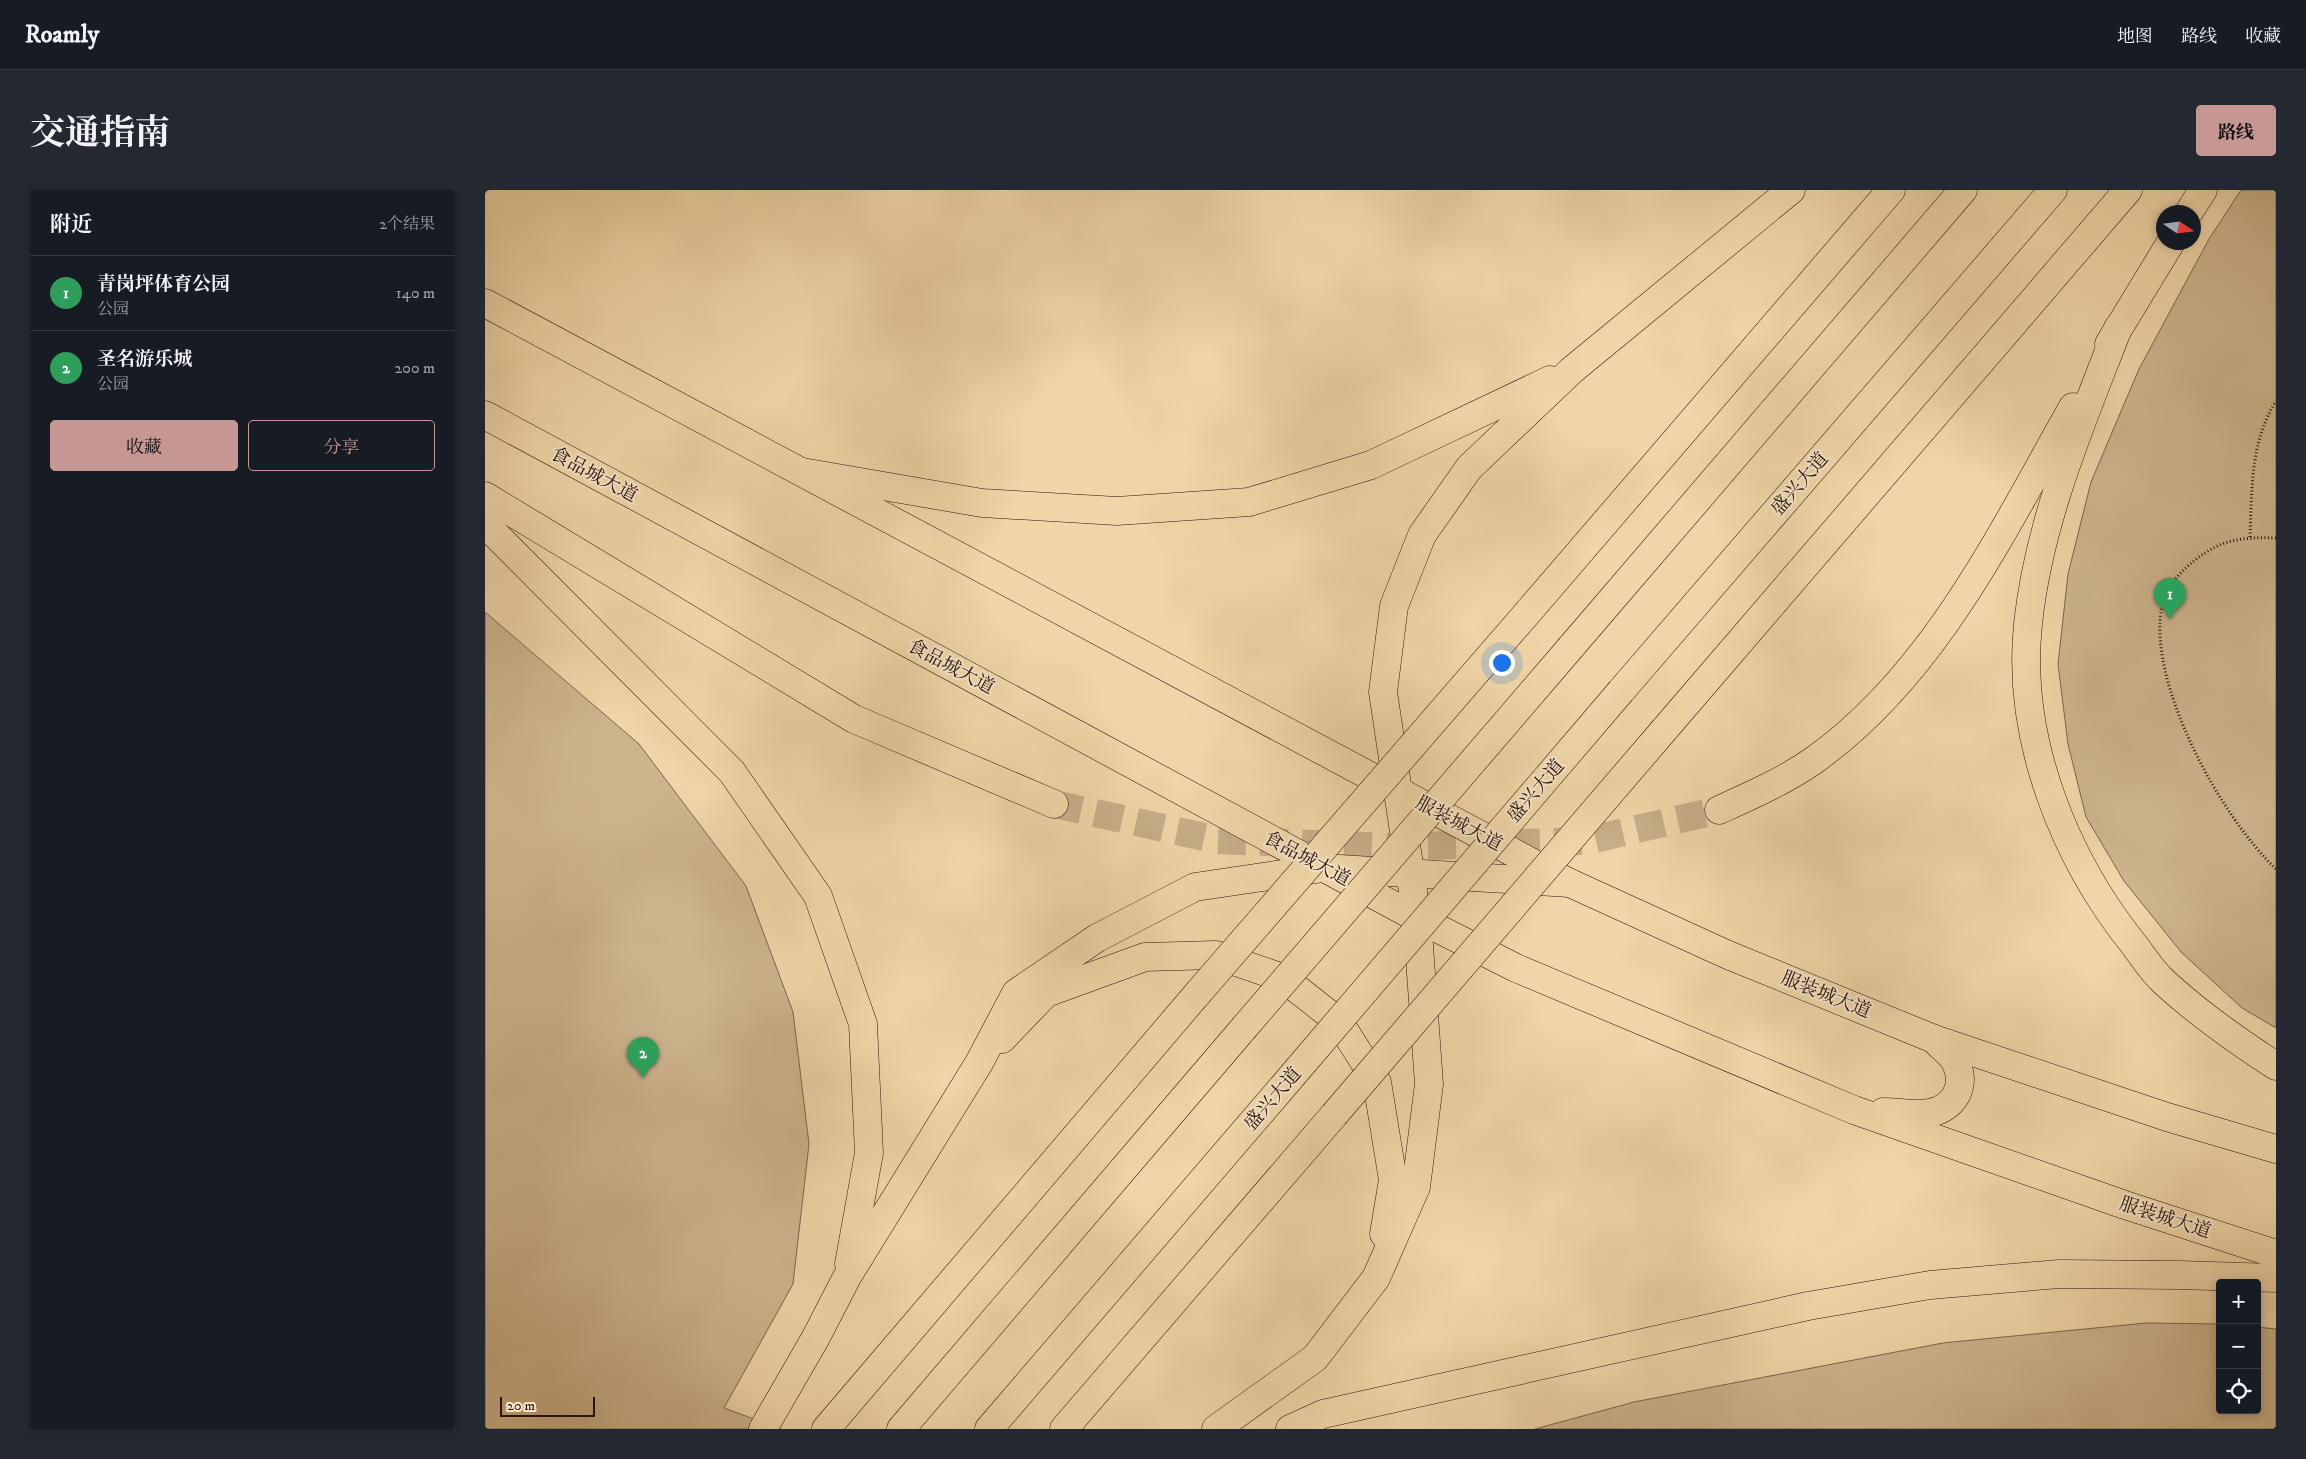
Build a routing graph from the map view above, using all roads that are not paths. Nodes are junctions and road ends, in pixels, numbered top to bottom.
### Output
1 (1791, 190) edge
2 (1891, 190) edge
3 (1963, 190) edge
4 (2053, 190) edge
5 (2128, 190) edge
6 (2203, 190) edge
7 (2193, 205) edge
8 (2166, 250) edge
9 (485, 302) edge
10 (2118, 328) junction
11 (1572, 370) junction
12 (485, 416) edge
13 (801, 472) junction
14 (485, 496) edge
15 (485, 524) edge
16 (1397, 791) junction
17 (1054, 804) tunnel mouth
18 (1719, 810) tunnel mouth
19 (1323, 868) junction
20 (1410, 873) junction
21 (1570, 884) junction
22 (1417, 918) junction
23 (1934, 1039) junction
24 (979, 1064) junction
25 (2276, 1066) edge
26 (1854, 1110) junction
27 (2276, 1149) edge
28 (2276, 1254) edge
29 (847, 1277) junction
30 (1376, 1278) junction
31 (2276, 1278) edge
32 (763, 1429) edge
33 (826, 1429) edge
34 (901, 1429) edge
35 (989, 1429) edge
36 (1064, 1429) edge
37 (1216, 1429) edge
38 (1290, 1429) edge

1 - 11 main road
2 - 33 main road, bridge
3 - 34 main road, bridge
4 - 35 main road, 盛兴大道, bridge
5 - 36 main road, bridge
6 - 7 main road
8 - 10 main road
9 - 13 main road
10 - 18 main road
10 - 25 main road
11 - 13 main road
11 - 16 main road
12 - 19 main road, 食品城大道
13 - 16 main road
14 - 17 main road
15 - 29 main road
16 - 20 main road
16 - 21 main road, 服装城大道
19 - 20 main road
19 - 22 main road, 食品城大道
19 - 24 main road
20 - 21 main road
20 - 22 main road
21 - 23 main road, 服装城大道
22 - 26 main road, 服装城大道
22 - 30 main road
23 - 26 main road
23 - 27 main road, 服装城大道
24 - 29 main road
24 - 30 main road
26 - 28 main road, 服装城大道
29 - 32 main road
30 - 37 main road
31 - 38 main road

